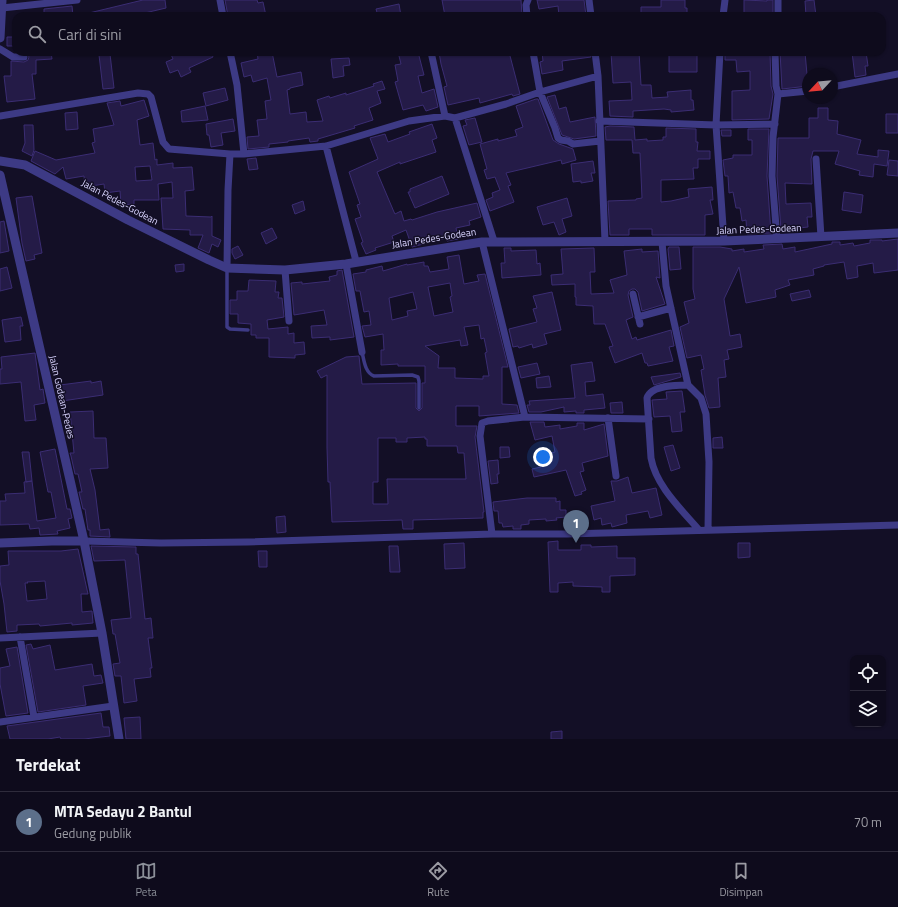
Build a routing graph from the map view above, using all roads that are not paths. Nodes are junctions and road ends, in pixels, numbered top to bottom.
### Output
1 (77, 0) edge
2 (220, 0) edge
3 (528, 0) edge
4 (589, 0) edge
5 (725, 0) edge
6 (778, 0) edge
7 (2, 4) edge
8 (222, 12) edge
9 (527, 12) edge
10 (590, 12) edge
11 (724, 12) edge
12 (778, 12) edge
13 (0, 38) edge
14 (0, 50) edge
15 (231, 56) edge
16 (433, 56) edge
17 (534, 56) edge
18 (596, 56) edge
19 (720, 56) edge
20 (775, 56) edge
21 (24, 57) dead end
22 (898, 74) edge
23 (598, 76) junction
24 (838, 86) edge
25 (540, 92) junction
26 (802, 92) edge
27 (778, 94) junction
28 (0, 116) edge
29 (445, 116) junction
30 (455, 118) junction
31 (599, 121) junction
32 (775, 124) junction
33 (716, 125) junction
34 (600, 141) junction
35 (326, 146) junction
36 (230, 154) junction
37 (244, 154) junction
38 (816, 159) dead end
39 (0, 162) edge
40 (0, 175) edge
41 (898, 233) edge
42 (821, 237) junction
43 (777, 239) junction
44 (494, 241) junction
45 (605, 241) junction
46 (724, 241) junction
47 (482, 242) junction
48 (662, 242) junction
49 (356, 261) junction
50 (346, 264) junction
51 (227, 268) junction
52 (285, 270) junction
53 (633, 294) dead end
54 (671, 308) junction
55 (289, 321) dead end
56 (248, 330) dead end
57 (362, 352) joint
58 (688, 385) junction
59 (419, 408) dead end
60 (525, 417) junction
61 (608, 418) junction
62 (649, 419) junction
63 (616, 476) dead end
64 (898, 525) edge
65 (697, 530) junction
66 (708, 530) junction
67 (492, 534) junction
68 (84, 542) junction
69 (0, 543) edge
70 (102, 633) junction
71 (20, 637) junction
72 (0, 638) edge
73 (114, 706) junction
74 (34, 717) junction
75 (0, 722) edge
76 (119, 739) edge

1 - 7 street
2 - 8 street
3 - 9 street
4 - 10 street
5 - 11 street
6 - 12 street
7 - 13 street
14 - 21 street
15 - 37 street
16 - 29 street
17 - 25 street
18 - 23 street
19 - 33 street
20 - 27 street
22 - 24 street
23 - 25 street
23 - 31 street
25 - 30 street
25 - 34 street
26 - 27 street
27 - 32 street
28 - 36 street
29 - 30 street
29 - 35 street
30 - 44 street
31 - 33 street
31 - 34 street
32 - 33 street
32 - 43 street
33 - 46 street
34 - 45 street
35 - 37 street
35 - 49 street
36 - 37 street
36 - 51 street
38 - 42 street
39 - 51 street, Jalan Pedes-Godean
40 - 68 street, Jalan Godean-Pedes
41 - 42 street, Jalan Pedes-Godean
42 - 43 street, Jalan Pedes-Godean
43 - 46 street, Jalan Pedes-Godean
44 - 45 street, Jalan Pedes-Godean
44 - 47 street, Jalan Pedes-Godean
45 - 48 street, Jalan Pedes-Godean
46 - 48 street, Jalan Pedes-Godean
47 - 49 street, Jalan Pedes-Godean
47 - 60 street
48 - 54 street
49 - 50 street, Jalan Pedes-Godean
50 - 52 street, Jalan Pedes-Godean
50 - 57 street
51 - 52 street, Jalan Pedes-Godean
51 - 56 lane
52 - 55 street
53 - 54 street
54 - 58 street
57 - 59 lane
58 - 62 street
58 - 66 street
60 - 61 street
60 - 67 street
61 - 62 street
61 - 63 street
62 - 65 street
64 - 66 street
65 - 66 street
65 - 67 street
67 - 68 street
68 - 69 street
68 - 70 street, Jalan Godean-Pedes
70 - 71 street
70 - 73 street, Jalan Godean-Pedes
71 - 72 street
71 - 74 street
73 - 74 street
73 - 76 street, Jalan Godean-Pedes
74 - 75 street

